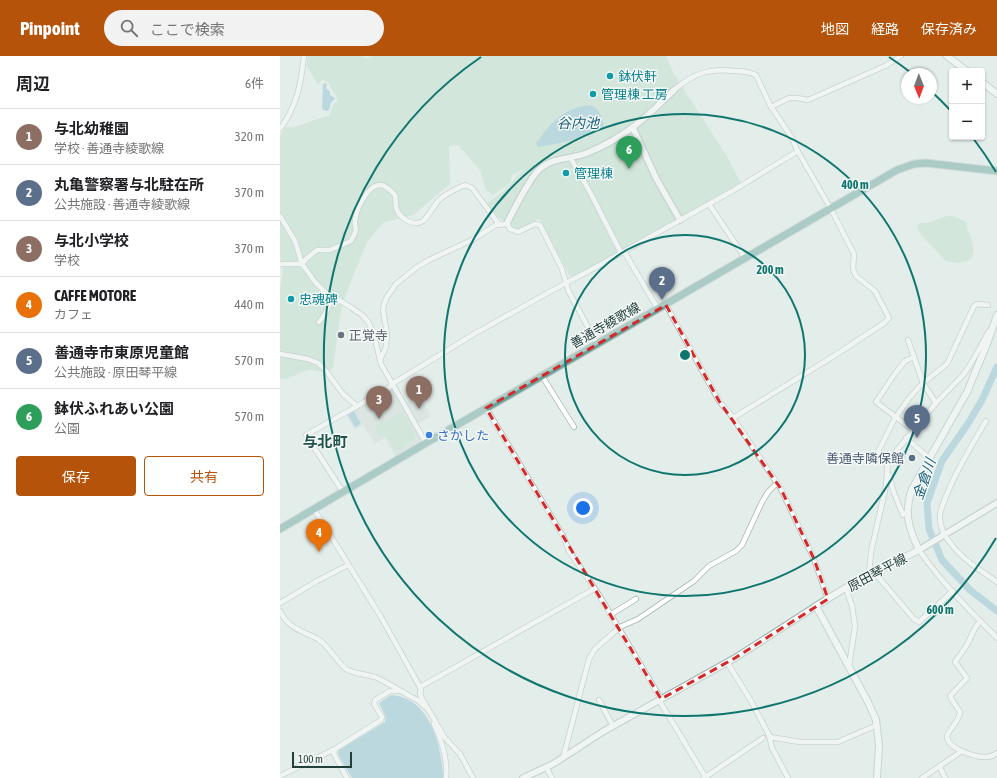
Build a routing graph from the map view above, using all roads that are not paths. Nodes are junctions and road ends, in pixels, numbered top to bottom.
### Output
1 (304, 56) edge
2 (901, 56) edge
3 (947, 56) edge
4 (964, 68) edge
5 (985, 84) edge
6 (674, 90) joint
7 (997, 94) edge
8 (771, 107) junction
9 (633, 128) junction
10 (280, 129) edge
11 (798, 152) junction
12 (570, 157) junction
13 (997, 171) edge
14 (709, 204) junction
15 (831, 209) junction
16 (280, 216) edge
17 (680, 220) junction
18 (508, 223) junction
19 (499, 224) junction
20 (621, 253) junction
21 (745, 258) junction
22 (280, 264) edge
23 (302, 264) junction
24 (565, 284) junction
25 (333, 297) junction
26 (666, 305) junction
27 (988, 306) dead end
28 (658, 309) junction
29 (996, 318) edge
30 (319, 322) dead end
31 (908, 340) dead end
32 (597, 344) junction
33 (280, 354) edge
34 (914, 357) junction
35 (380, 360) junction
36 (542, 376) junction
37 (923, 383) junction
38 (392, 384) junction
39 (936, 403) junction
40 (357, 406) junction
41 (486, 408) junction
42 (896, 416) junction
43 (733, 418) junction
44 (986, 421) dead end
45 (574, 427) dead end
46 (913, 430) junction
47 (906, 438) junction
48 (426, 443) junction
49 (929, 458) junction
50 (888, 461) junction
51 (888, 471) junction
52 (777, 483) junction
53 (343, 492) junction
54 (997, 503) edge
55 (314, 509) junction
56 (907, 512) junction
57 (280, 529) edge
58 (945, 535) junction
59 (921, 548) junction
60 (348, 565) junction
61 (871, 573) junction
62 (997, 582) edge
63 (846, 588) junction
64 (594, 589) junction
65 (953, 591) junction
66 (636, 599) dead end
67 (828, 599) junction
68 (280, 603) edge
69 (816, 606) junction
70 (280, 611) edge
71 (610, 614) junction
72 (980, 621) junction
73 (619, 629) junction
74 (997, 638) edge
75 (727, 662) junction
76 (848, 666) junction
77 (420, 687) junction
78 (399, 691) junction
79 (660, 699) junction
80 (599, 700) dead end
81 (877, 725) junction
82 (613, 726) junction
83 (770, 737) junction
84 (763, 738) dead end
85 (335, 749) junction
86 (962, 751) junction
87 (997, 754) edge
88 (563, 758) junction
89 (546, 767) junction
90 (940, 767) junction
91 (280, 776) edge
92 (347, 778) edge
93 (446, 778) edge
94 (473, 778) edge
95 (523, 778) edge
96 (552, 778) edge
97 (705, 778) edge
98 (788, 778) edge
99 (877, 778) edge
100 (922, 778) edge
101 (945, 778) edge

1 - 10 street
2 - 8 street
3 - 4 main road
5 - 7 main road
6 - 8 street
6 - 9 street
8 - 11 street
9 - 12 street
9 - 17 street
11 - 14 street
11 - 15 street
12 - 18 street
12 - 20 street
13 - 15 main road, 善通寺綾歌線
14 - 17 street
14 - 21 street
15 - 21 main road, 善通寺綾歌線
15 - 43 street
16 - 23 street
17 - 20 street
18 - 19 street
18 - 24 street
19 - 23 street
19 - 35 street
20 - 24 street
20 - 28 street
21 - 26 main road, 善通寺綾歌線
22 - 23 street
23 - 25 street
24 - 32 street
24 - 38 street
25 - 30 street
25 - 35 street
26 - 28 main road, 善通寺綾歌線
26 - 43 street
27 - 37 street
28 - 32 main road, 善通寺綾歌線
29 - 39 street
29 - 49 main road, 原田琴平線
31 - 34 street
32 - 36 main road, 善通寺綾歌線
33 - 40 street
34 - 37 street
34 - 42 street
35 - 38 street
36 - 41 main road, 善通寺綾歌線
36 - 45 street
37 - 39 street
37 - 42 street
38 - 40 street
38 - 48 street
39 - 46 street
40 - 53 street
41 - 48 main road, 善通寺綾歌線
41 - 64 street
42 - 46 street
42 - 50 street
43 - 52 street
44 - 58 street
46 - 47 street
47 - 49 street
47 - 50 street
48 - 53 main road, 善通寺綾歌線
49 - 56 main road, 原田琴平線
50 - 51 street
51 - 56 street
51 - 61 street
52 - 67 street
52 - 73 street
53 - 55 main road, 善通寺綾歌線
54 - 58 street
55 - 57 main road, 善通寺綾歌線
55 - 60 street
56 - 59 main road, 原田琴平線
58 - 59 street
58 - 62 street
59 - 61 main road, 原田琴平線
59 - 65 street
60 - 68 street
60 - 77 street
61 - 63 main road, 原田琴平線
61 - 65 street
63 - 67 main road, 原田琴平線
63 - 76 street
64 - 71 street
64 - 77 street
65 - 72 street
66 - 71 street
67 - 69 main road, 原田琴平線
69 - 75 street
69 - 76 main road
70 - 78 street
71 - 73 street
72 - 74 street
72 - 86 street
73 - 79 street
73 - 88 street
75 - 79 street
75 - 83 street
76 - 81 main road
77 - 94 street
78 - 85 street
78 - 93 street
79 - 82 street
79 - 97 street
80 - 82 street
81 - 83 street
81 - 99 main road
82 - 88 street
83 - 98 street
84 - 97 street
85 - 91 street
85 - 92 street
86 - 87 street
86 - 90 street
88 - 89 street
89 - 95 street
89 - 96 street
90 - 100 street
90 - 101 street

